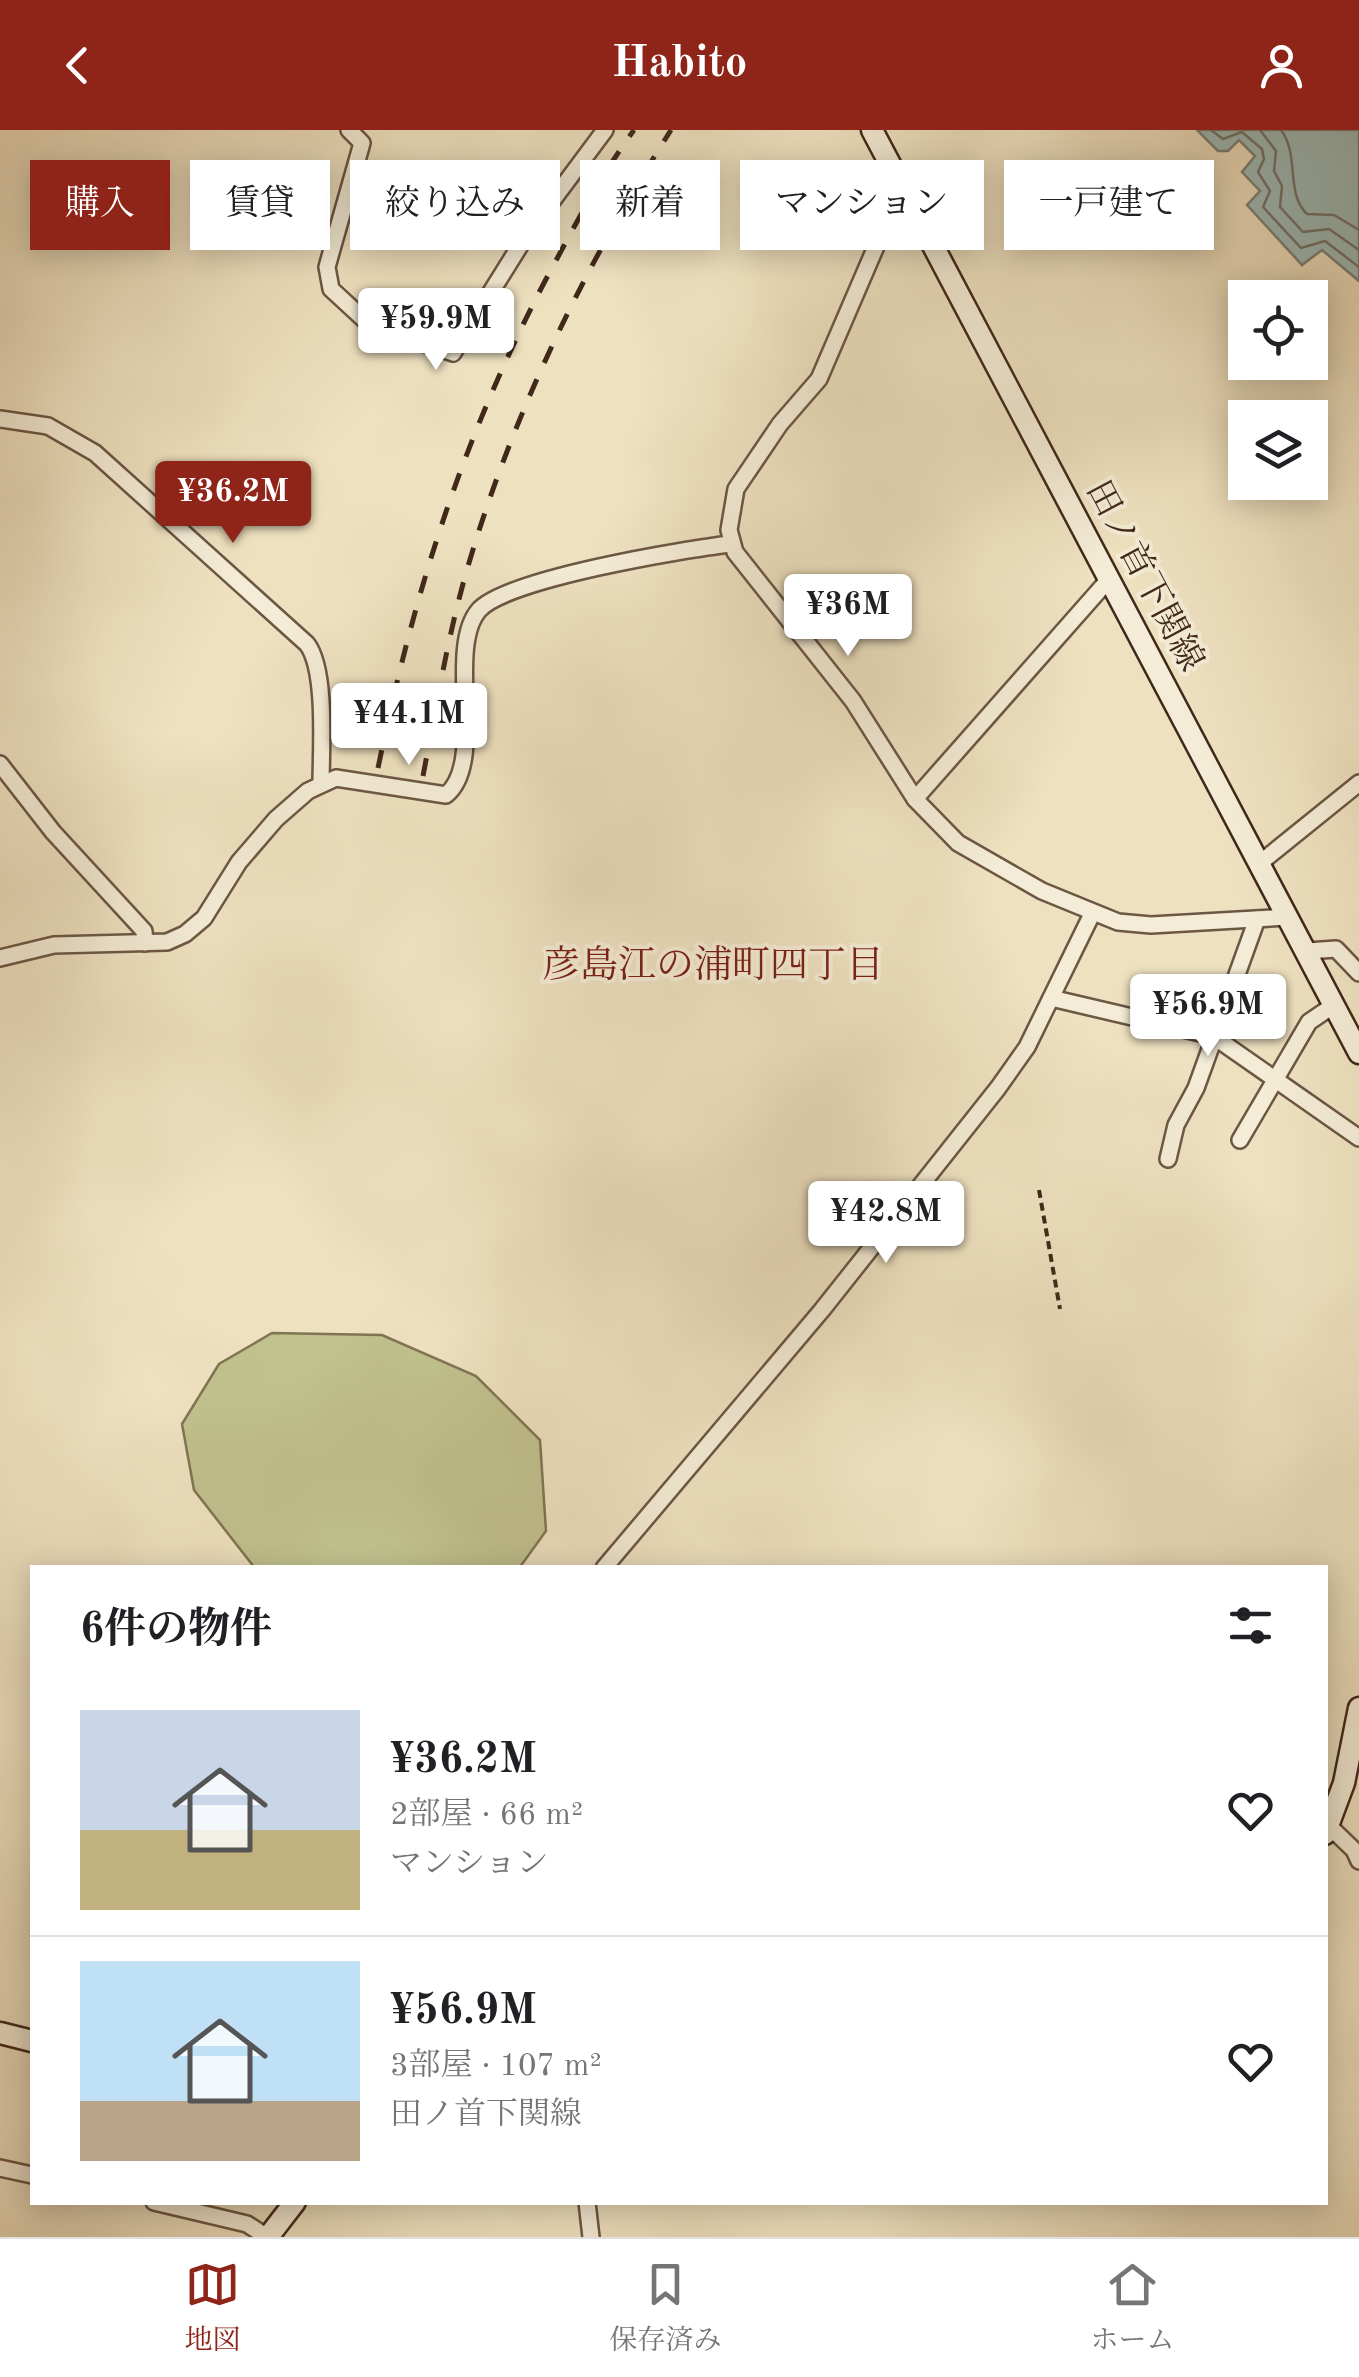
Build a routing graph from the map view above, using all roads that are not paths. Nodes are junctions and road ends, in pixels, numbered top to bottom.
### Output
1 (348, 130) edge
2 (605, 130) edge
3 (872, 130) edge
4 (888, 160) edge
5 (874, 250) edge
6 (936, 250) edge
7 (0, 419) edge
8 (731, 544) junction
9 (1110, 578) junction
10 (0, 764) edge
11 (1359, 783) edge
12 (322, 784) junction
13 (915, 799) junction
14 (1260, 863) junction
15 (1092, 914) junction
16 (1289, 917) junction
17 (1257, 919) junction
18 (145, 943) junction
19 (1307, 951) junction
20 (0, 958) edge
21 (1359, 973) edge
22 (1051, 998) junction
23 (1334, 1005) junction
24 (1213, 1036) junction
25 (1359, 1053) edge
26 (1276, 1080) junction
27 (1359, 1138) edge
28 (1240, 1140) dead end
29 (1168, 1158) dead end
30 (607, 1565) edge
31 (1359, 1708) edge
32 (1357, 1740) edge
33 (1328, 1827) edge
34 (1328, 1831) edge
35 (1359, 1860) edge
36 (0, 2034) edge
37 (30, 2041) edge
38 (0, 2168) edge
39 (30, 2175) edge
40 (167, 2205) edge
41 (294, 2205) edge
42 (587, 2205) edge
43 (267, 2237) edge
44 (591, 2237) edge

1 - 2 street
3 - 4 main road, 田ノ首下関線
5 - 8 street
6 - 9 main road, 田ノ首下関線
7 - 12 street
8 - 12 street
8 - 13 street
9 - 13 street
9 - 14 main road, 田ノ首下関線
10 - 18 street
11 - 14 street
12 - 18 street
13 - 15 street
14 - 16 main road, 田ノ首下関線
15 - 17 street
15 - 22 street
16 - 17 street
16 - 19 main road, 田ノ首下関線
17 - 24 street
18 - 20 street
19 - 21 street
19 - 23 main road, 田ノ首下関線
22 - 24 street
22 - 30 street
23 - 25 main road, 田ノ首下関線
23 - 26 street
24 - 26 street
24 - 29 street
26 - 27 street
26 - 28 street
31 - 32 main road
32 - 33 main road
34 - 35 street
36 - 37 main road
38 - 39 street
40 - 43 street
41 - 43 main road
42 - 44 street

